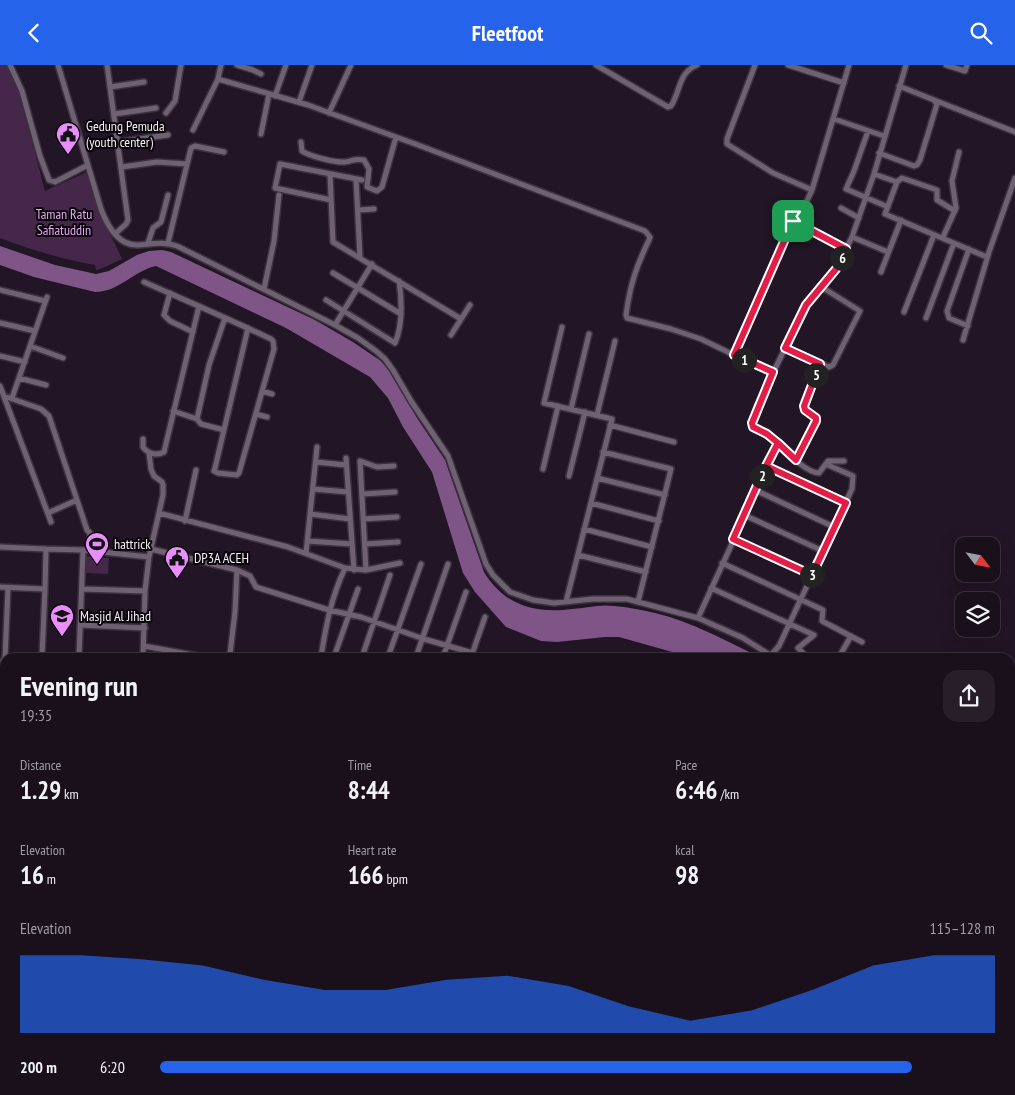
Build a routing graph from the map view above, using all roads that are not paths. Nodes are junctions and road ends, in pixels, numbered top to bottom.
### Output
1 (10, 65) edge
2 (58, 65) edge
3 (106, 65) edge
4 (181, 65) edge
5 (221, 65) edge
6 (237, 65) edge
7 (286, 65) edge
8 (312, 65) edge
9 (351, 65) edge
10 (596, 65) edge
11 (697, 65) edge
12 (755, 65) edge
13 (788, 65) edge
14 (849, 65) edge
15 (906, 65) edge
16 (946, 65) edge
17 (967, 65) edge
18 (248, 66) edge
19 (261, 74) dead end
20 (218, 79) junction
21 (144, 82) dead end
22 (844, 83) junction
23 (899, 86) junction
24 (110, 87) junction
25 (272, 95) junction
26 (934, 100) junction
27 (299, 102) junction
28 (156, 108) dead end
29 (166, 113) dead end
30 (329, 113) junction
31 (114, 114) junction
32 (834, 119) junction
33 (193, 130) dead end
34 (868, 131) junction
35 (1015, 132) edge
36 (261, 134) dead end
37 (168, 135) dead end
38 (884, 136) junction
39 (396, 137) junction
40 (118, 142) junction
41 (301, 142) dead end
42 (224, 152) dead end
43 (959, 152) dead end
44 (879, 153) junction
45 (187, 164) junction
46 (88, 165) junction
47 (122, 167) junction
48 (330, 174) junction
49 (874, 174) junction
50 (1015, 178) edge
51 (897, 181) junction
52 (812, 190) junction
53 (168, 195) dead end
54 (279, 195) dead end
55 (866, 199) junction
56 (331, 200) junction
57 (888, 207) junction
58 (841, 208) dead end
59 (374, 209) dead end
60 (358, 210) junction
61 (955, 211) junction
62 (859, 218) junction
63 (901, 220) junction
64 (793, 221) junction
65 (115, 234) junction
66 (934, 235) junction
67 (852, 237) junction
68 (943, 237) junction
69 (148, 243) junction
70 (168, 243) junction
71 (954, 243) junction
72 (846, 249) junction
73 (969, 249) junction
74 (888, 252) junction
75 (360, 257) junction
76 (987, 257) junction
77 (372, 264) junction
78 (881, 272) dead end
79 (334, 273) dead end
80 (399, 281) junction
81 (144, 282) dead end
82 (820, 286) junction
83 (357, 288) junction
84 (264, 289) junction
85 (0, 290) edge
86 (170, 293) junction
87 (326, 300) dead end
88 (470, 305) dead end
89 (199, 306) junction
90 (343, 311) junction
91 (904, 312) dead end
92 (401, 314) junction
93 (225, 318) junction
94 (926, 318) dead end
95 (461, 319) junction
96 (0, 323) edge
97 (335, 325) junction
98 (968, 326) junction
99 (562, 327) dead end
100 (248, 328) junction
101 (35, 331) junction
102 (193, 332) junction
103 (589, 334) dead end
104 (451, 335) dead end
105 (963, 340) dead end
106 (615, 341) dead end
107 (30, 346) junction
108 (785, 348) junction
109 (734, 355) junction
110 (0, 356) edge
111 (63, 358) dead end
112 (25, 362) junction
113 (820, 364) junction
114 (773, 372) junction
115 (19, 378) junction
116 (46, 385) dead end
117 (0, 386) edge
118 (262, 391) junction
119 (272, 394) dead end
120 (4, 396) junction
121 (12, 399) junction
122 (558, 406) junction
123 (571, 409) junction
124 (173, 411) junction
125 (585, 413) junction
126 (256, 414) junction
127 (596, 415) junction
128 (267, 417) dead end
129 (197, 419) junction
130 (610, 425) junction
131 (224, 430) junction
132 (143, 439) dead end
133 (674, 442) dead end
134 (778, 443) junction
135 (317, 447) dead end
136 (604, 452) junction
137 (149, 453) junction
138 (346, 458) dead end
139 (796, 460) junction
140 (844, 461) dead end
141 (316, 462) junction
142 (346, 465) junction
143 (828, 465) dead end
144 (394, 466) dead end
145 (766, 466) junction
146 (543, 469) dead end
147 (196, 470) dead end
148 (569, 476) dead end
149 (597, 478) junction
150 (313, 489) junction
151 (755, 490) junction
152 (348, 492) junction
153 (395, 492) dead end
154 (362, 494) junction
155 (665, 495) junction
156 (77, 500) junction
157 (591, 503) junction
158 (846, 503) junction
159 (48, 513) junction
160 (159, 513) junction
161 (310, 514) junction
162 (744, 515) junction
163 (397, 517) dead end
164 (350, 519) junction
165 (363, 519) junction
166 (185, 521) junction
167 (659, 521) junction
168 (51, 522) dead end
169 (834, 527) junction
170 (584, 529) junction
171 (733, 539) junction
172 (308, 541) junction
173 (398, 542) dead end
174 (352, 544) junction
175 (365, 544) junction
176 (0, 547) edge
177 (652, 547) junction
178 (46, 549) junction
179 (151, 549) junction
180 (83, 551) junction
181 (91, 551) junction
182 (823, 551) junction
183 (306, 553) junction
184 (578, 555) junction
185 (148, 557) junction
186 (400, 563) dead end
187 (722, 563) junction
188 (421, 564) dead end
189 (448, 564) dead end
190 (345, 569) junction
191 (236, 570) junction
192 (354, 570) junction
193 (366, 570) junction
194 (646, 572) junction
195 (390, 575) dead end
196 (812, 575) junction
197 (0, 587) edge
198 (8, 588) junction
199 (711, 588) junction
200 (45, 589) junction
201 (82, 589) junction
202 (358, 589) dead end
203 (145, 591) junction
204 (466, 592) dead end
205 (801, 599) junction
206 (566, 602) junction
207 (638, 602) junction
208 (329, 609) junction
209 (349, 614) junction
210 (485, 617) dead end
211 (698, 618) junction
212 (374, 622) junction
213 (0, 624) edge
214 (7, 624) junction
215 (790, 624) junction
216 (80, 625) junction
217 (145, 628) junction
218 (398, 630) junction
219 (851, 636) junction
220 (424, 639) junction
221 (862, 642) dead end
222 (144, 646) junction
223 (447, 646) junction
224 (5, 653) edge
225 (42, 653) edge
226 (79, 653) edge
227 (143, 653) edge
228 (182, 653) edge
229 (230, 653) edge
230 (322, 653) edge
231 (335, 653) edge
232 (363, 653) edge
233 (389, 653) edge
234 (418, 653) edge
235 (444, 653) edge
236 (466, 653) edge
237 (473, 653) edge
238 (767, 653) edge
239 (774, 653) edge
240 (803, 653) edge
241 (841, 653) edge

1 - 46 street
2 - 46 street
3 - 24 street
4 - 29 street
5 - 20 street
6 - 18 street
7 - 25 street
8 - 27 street
9 - 30 street
10 - 11 street
12 - 52 street
13 - 22 street
14 - 22 street
15 - 23 street
16 - 17 street
18 - 19 street
20 - 25 street
20 - 33 street
21 - 24 street
22 - 32 street
23 - 26 street
23 - 38 street
24 - 31 street
25 - 27 street
25 - 36 street
26 - 35 street
26 - 44 street
27 - 30 street
28 - 31 street
30 - 39 street
31 - 40 street
32 - 34 street
32 - 52 street
34 - 38 street
34 - 55 street
37 - 40 street
38 - 44 street
39 - 41 street
39 - 109 street
40 - 47 street
42 - 45 street
43 - 61 street
44 - 49 street
45 - 47 street
45 - 70 street
46 - 65 street
47 - 65 street
48 - 56 street
48 - 56 street
48 - 60 street
49 - 51 street
49 - 55 street
50 - 76 street
51 - 57 street
51 - 61 street
52 - 64 street
53 - 69 street
54 - 84 street
55 - 57 street
55 - 62 street
56 - 75 street
57 - 63 street
58 - 62 street
59 - 60 street
60 - 75 street
61 - 68 street
62 - 67 street
63 - 66 street
63 - 74 street
64 - 72 street
64 - 109 street
65 - 69 street
66 - 68 street
66 - 91 street
67 - 72 street
67 - 74 street
68 - 71 street
69 - 70 street
70 - 84 street
71 - 73 street
71 - 94 street
72 - 82 street
73 - 76 street
73 - 98 street
74 - 78 street
75 - 77 street
76 - 98 street
77 - 80 street
77 - 83 street
79 - 83 street
80 - 92 street
80 - 95 street
81 - 86 street
82 - 108 street
82 - 113 street
83 - 90 street
83 - 92 street
84 - 97 street
85 - 101 street
86 - 89 street
86 - 102 street
87 - 90 street
88 - 95 street
89 - 93 street
89 - 102 street
90 - 92 street
90 - 97 street
93 - 100 street
93 - 129 street
95 - 104 street
96 - 101 street
97 - 206 street
98 - 105 street
99 - 122 street
100 - 118 street
100 - 131 street
101 - 107 street
102 - 124 street
103 - 123 street
106 - 127 street
107 - 111 street
107 - 112 street
108 - 113 street
108 - 114 street
109 - 114 street
110 - 112 street
112 - 115 street
113 - 139 street
114 - 134 street
115 - 116 street
115 - 121 street
117 - 120 street
118 - 119 street
118 - 126 street
120 - 121 street
120 - 159 street
121 - 156 street
122 - 123 street
122 - 146 street
123 - 125 street
124 - 129 street
124 - 137 street
125 - 127 street
125 - 148 street
126 - 128 street
126 - 131 street
127 - 130 street
129 - 131 street
130 - 133 street
130 - 136 street
132 - 137 street
134 - 139 street
134 - 145 street
135 - 141 street
136 - 149 street
136 - 155 street
137 - 160 street
138 - 142 street
139 - 140 street
141 - 142 street
141 - 150 street
142 - 152 street
143 - 158 street
144 - 154 street
145 - 151 street
145 - 158 street
147 - 166 street
149 - 155 street
149 - 157 street
150 - 152 street
150 - 161 street
151 - 162 street
151 - 169 street
152 - 164 street
153 - 154 street
154 - 165 street
155 - 167 street
156 - 159 street
156 - 181 street
157 - 167 street
157 - 170 street
158 - 169 street
159 - 168 street
160 - 166 street
160 - 179 street
161 - 164 street
161 - 172 street
162 - 171 street
162 - 182 street
163 - 165 street
164 - 174 street
165 - 175 street
166 - 183 street
167 - 177 street
169 - 182 street
170 - 177 street
170 - 184 street
171 - 187 street
171 - 196 street
172 - 174 street
172 - 183 street
173 - 175 street
174 - 192 street
175 - 193 street
176 - 178 street
177 - 194 street
178 - 180 street
178 - 200 street
179 - 185 street
179 - 191 street
180 - 181 street
180 - 201 street
181 - 185 street
182 - 196 street
183 - 190 street
184 - 194 street
184 - 206 street
185 - 203 street
186 - 193 street
187 - 199 street
187 - 205 street
188 - 218 street
189 - 220 street
190 - 192 street
190 - 208 street
191 - 208 street
191 - 229 street
192 - 193 street
194 - 207 street
195 - 212 street
196 - 205 street
197 - 198 street
198 - 200 street
198 - 214 street
199 - 211 street
199 - 215 street
200 - 225 street
201 - 203 street
201 - 216 street
202 - 209 street
203 - 217 street
204 - 223 street
205 - 215 street
205 - 219 street
206 - 207 street
207 - 211 street
208 - 209 street
208 - 230 street
209 - 212 street
209 - 231 street
210 - 237 street
211 - 238 street
212 - 218 street
212 - 232 street
213 - 214 street
214 - 224 street
215 - 239 street
215 - 240 street
216 - 217 street
216 - 226 street
217 - 222 street
218 - 220 street
218 - 233 street
219 - 221 street
219 - 241 street
220 - 223 street
220 - 234 street
222 - 227 street
222 - 228 street
223 - 235 street
223 - 236 street

